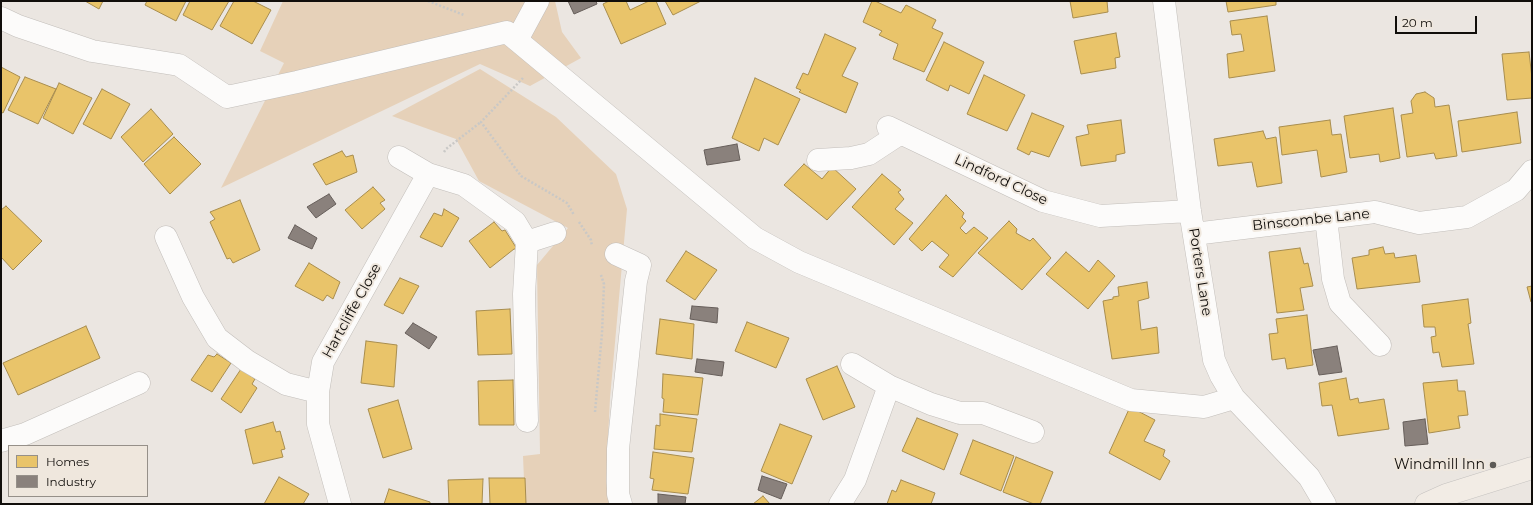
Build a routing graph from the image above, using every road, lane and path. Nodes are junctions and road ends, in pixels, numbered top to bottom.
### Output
1 (538, 1) edge
2 (1164, 1) edge
3 (1, 18) edge
4 (517, 40) junction
5 (541, 60) junction
6 (481, 122) junction
7 (399, 157) dead end
8 (818, 160) dead end
9 (1532, 171) edge
10 (428, 174) junction
11 (1190, 211) junction
12 (575, 216) dead end
13 (1326, 218) junction
14 (579, 222) dead end
15 (555, 233) dead end
16 (1194, 234) junction
17 (166, 236) dead end
18 (527, 242) junction
19 (593, 247) dead end
20 (616, 254) dead end
21 (600, 270) dead end
22 (1380, 345) dead end
23 (852, 364) dead end
24 (139, 383) dead end
25 (889, 386) junction
26 (318, 392) junction
27 (1234, 398) junction
28 (595, 416) dead end
29 (527, 421) dead end
30 (1033, 432) dead end
31 (1, 441) edge
32 (1532, 468) edge
33 (340, 504) edge
34 (621, 504) edge
35 (840, 504) edge
36 (1326, 504) edge
37 (1426, 504) edge

1 - 4 street
2 - 11 street, Porters Lane
3 - 4 street
4 - 5 street
5 - 6 path
5 - 27 street
6 - 10 path
6 - 12 path
7 - 10 street
8 - 11 street, Lindford Close
9 - 13 street, Binscombe Lane
10 - 18 street
10 - 26 street, Hartcliffe Close
11 - 16 street, Porters Lane
13 - 16 street, Binscombe Lane
13 - 22 street
14 - 19 path
15 - 18 street
16 - 27 street, Porters Lane
17 - 26 street
18 - 29 street
20 - 34 street
21 - 28 path
23 - 25 street
24 - 31 street
25 - 30 street
25 - 35 street
26 - 33 street, Hartcliffe Close
27 - 36 street, Porters Lane
32 - 37 main road

